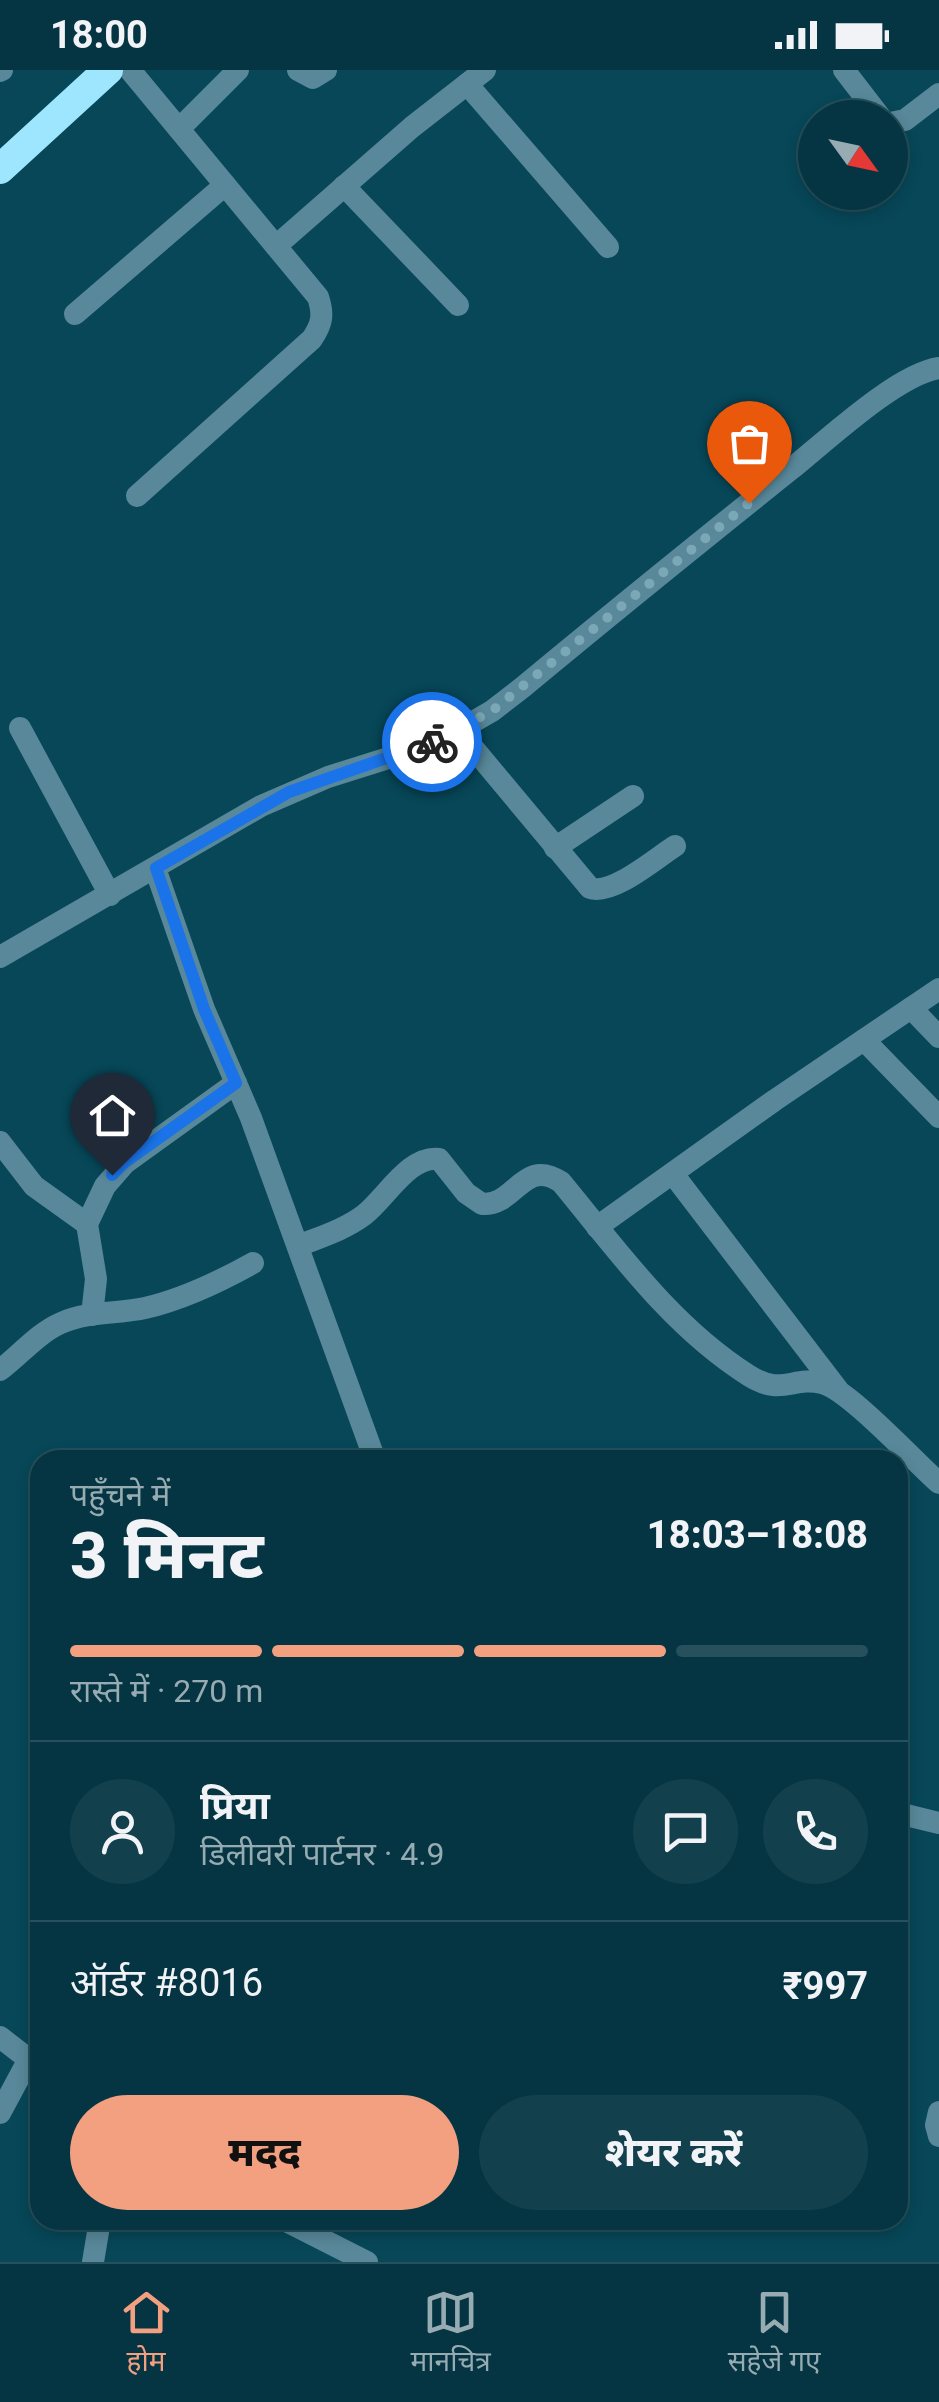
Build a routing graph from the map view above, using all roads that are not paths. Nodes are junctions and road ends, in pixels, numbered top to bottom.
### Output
1 (108, 70) edge
2 (130, 70) edge
3 (238, 70) edge
4 (298, 70) edge
5 (326, 70) edge
6 (844, 70) edge
7 (476, 77) edge
8 (867, 100) edge
9 (936, 106) edge
10 (908, 119) edge
11 (179, 129) junction
12 (0, 168) edge
13 (225, 185) junction
14 (344, 186) junction
15 (276, 246) junction
16 (608, 247) dead end
17 (458, 305) dead end
18 (74, 314) dead end
19 (939, 368) edge
20 (136, 496) dead end
21 (20, 728) dead end
22 (459, 730) junction
23 (633, 796) dead end
24 (676, 846) dead end
25 (555, 848) junction
26 (156, 868) junction
27 (110, 895) junction
28 (0, 956) edge
29 (939, 989) edge
30 (911, 1008) junction
31 (939, 1037) edge
32 (864, 1040) junction
33 (236, 1083) junction
34 (939, 1116) edge
35 (0, 1142) edge
36 (673, 1174) junction
37 (88, 1224) junction
38 (598, 1227) junction
39 (298, 1246) junction
40 (253, 1263) dead end
41 (92, 1315) junction
42 (0, 1370) edge
43 (838, 1390) junction
44 (371, 1450) edge
45 (903, 1450) edge
46 (908, 1454) edge
47 (939, 1483) edge
48 (908, 1815) edge
49 (939, 1823) edge
50 (0, 2037) edge
51 (30, 2061) edge
52 (30, 2070) edge
53 (939, 2112) edge
54 (0, 2113) edge
55 (939, 2136) edge
56 (98, 2230) edge
57 (304, 2230) edge
58 (92, 2262) edge
59 (367, 2262) edge

1 - 12 highway
2 - 11 street
3 - 11 street
4 - 5 street
6 - 8 street
7 - 14 street
7 - 16 street
9 - 10 street
11 - 13 street
13 - 15 street
13 - 18 street
14 - 15 street
14 - 17 street
15 - 20 street
19 - 22 street
21 - 27 street
22 - 25 street
22 - 26 street
23 - 25 street
24 - 25 street
26 - 27 street
26 - 33 street
27 - 28 street
29 - 30 street
30 - 31 street
30 - 32 street
32 - 34 street
32 - 36 street
33 - 37 street
33 - 39 street
35 - 37 street
36 - 38 street
36 - 43 street
37 - 41 street
38 - 39 street
38 - 43 street
39 - 44 street
40 - 41 street
41 - 42 street
43 - 45 street
46 - 47 street
48 - 49 street
50 - 51 street
52 - 54 street
53 - 55 street
56 - 58 street
57 - 59 street

